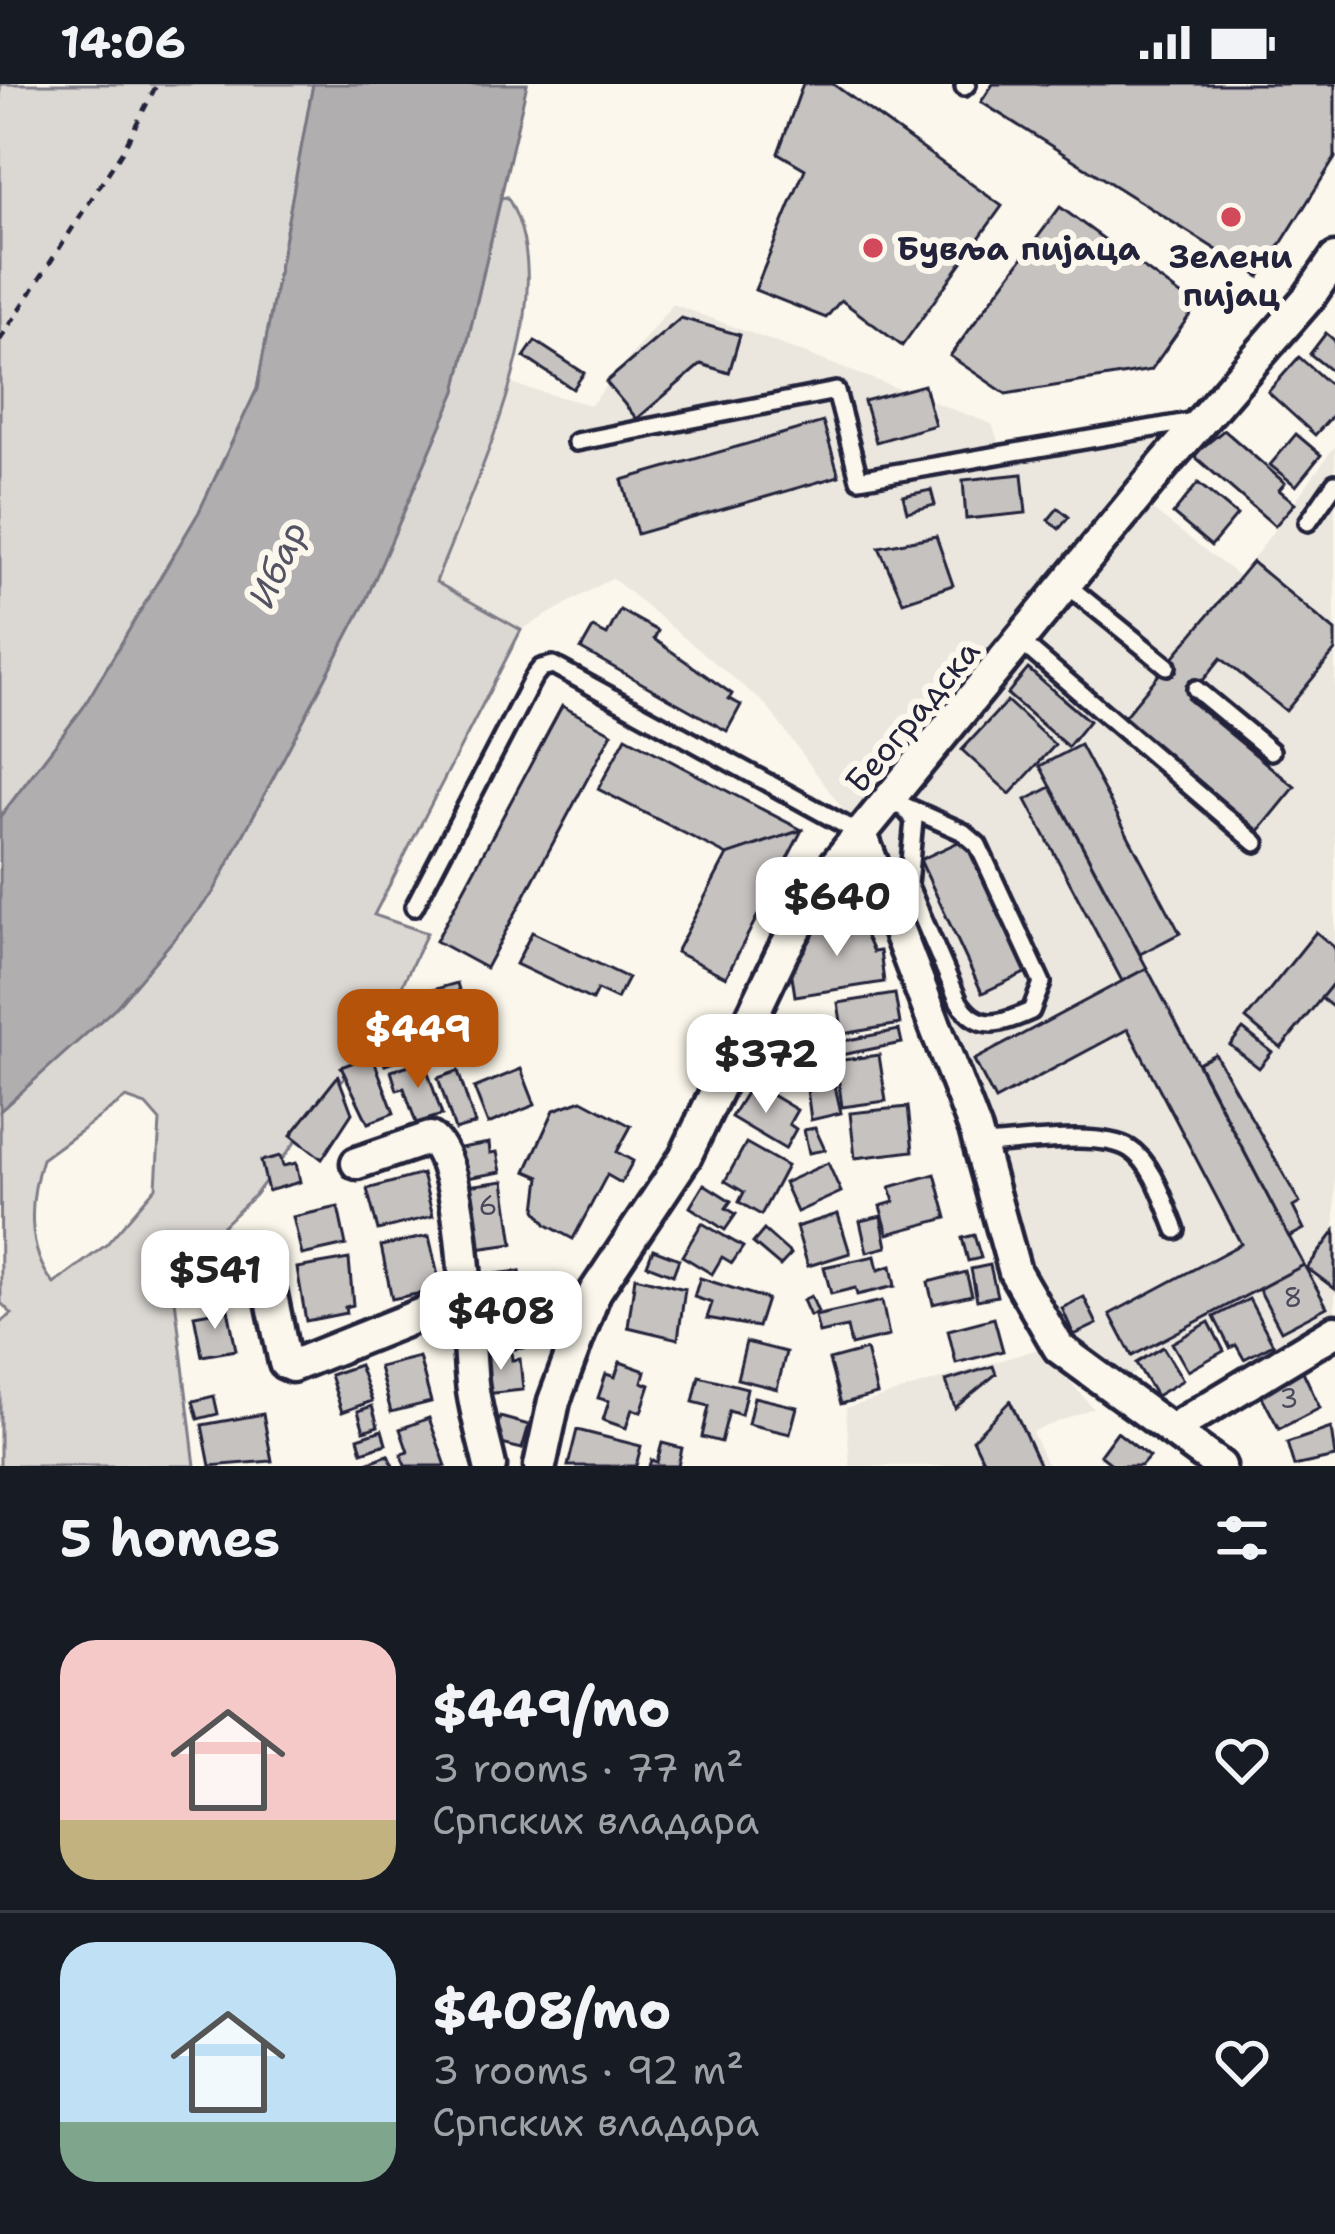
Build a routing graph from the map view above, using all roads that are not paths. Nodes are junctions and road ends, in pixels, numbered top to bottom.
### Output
1 (1335, 259) edge
2 (1203, 419) junction
3 (576, 442) dead end
4 (1335, 483) edge
5 (1308, 522) dead end
6 (1067, 585) junction
7 (1021, 642) junction
8 (1167, 666) dead end
9 (1196, 689) dead end
10 (1271, 752) dead end
11 (899, 800) junction
12 (861, 834) junction
13 (1256, 843) dead end
14 (414, 908) dead end
15 (980, 1145) junction
16 (357, 1163) dead end
17 (1176, 1230) dead end
18 (271, 1294) dead end
19 (462, 1298) junction
20 (1335, 1331) edge
21 (1171, 1430) junction
22 (542, 1458) edge
23 (494, 1466) edge
24 (1220, 1466) edge

1 - 2 street, Београдска
2 - 3 lane
2 - 6 street, Београдска
4 - 5 lane
6 - 7 street, Београдска
6 - 8 lane
7 - 11 street, Београдска
7 - 13 lane
9 - 10 lane
11 - 11 lane
11 - 12 street, Београдска
12 - 14 lane
12 - 15 street
12 - 22 street, Београдска
15 - 17 lane
15 - 21 street
16 - 19 street
18 - 19 street
19 - 23 street
20 - 21 street
21 - 24 street
22 - 23 street

